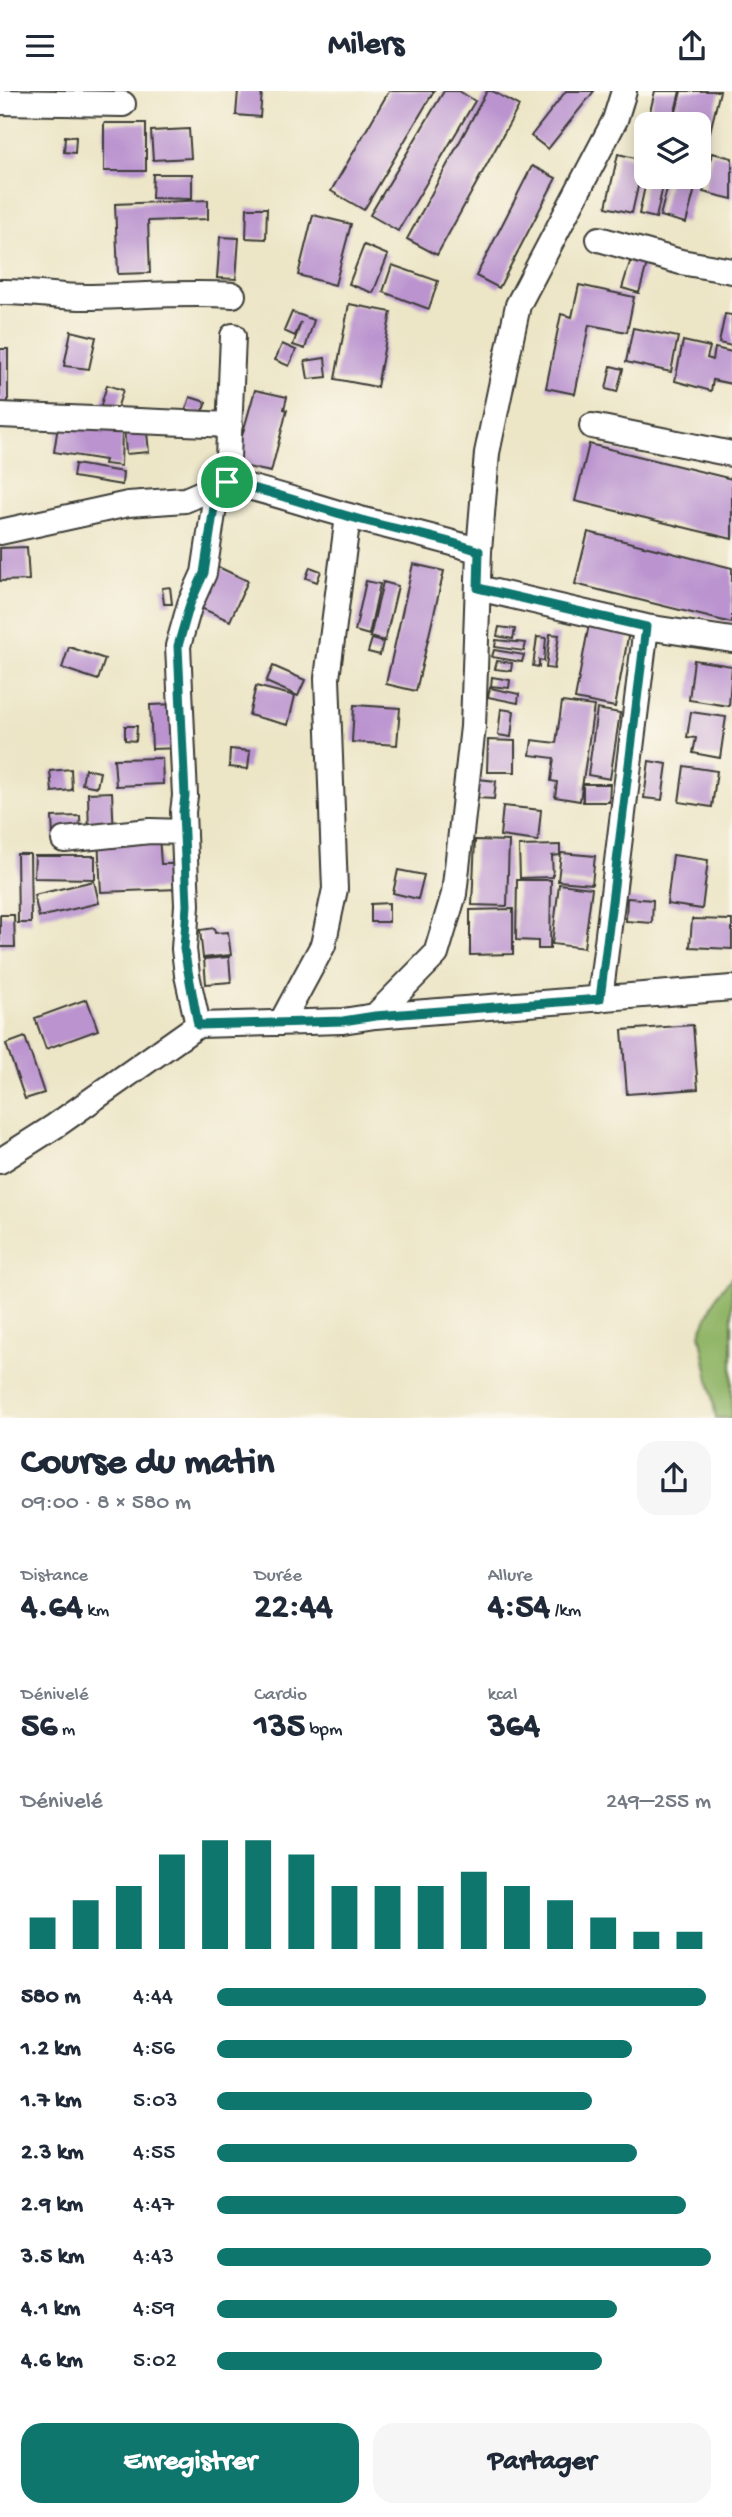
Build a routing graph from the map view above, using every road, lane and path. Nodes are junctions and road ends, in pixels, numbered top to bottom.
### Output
1 (624, 91) edge
2 (0, 102) edge
3 (123, 104) dead end
4 (599, 239) dead end
5 (732, 271) edge
6 (0, 292) edge
7 (233, 295) dead end
8 (233, 336) dead end
9 (0, 415) edge
10 (230, 425) junction
11 (592, 426) dead end
12 (732, 454) edge
13 (227, 482) junction
14 (348, 516) junction
15 (0, 532) edge
16 (479, 551) junction
17 (478, 588) junction
18 (646, 627) junction
19 (732, 640) edge
20 (184, 832) junction
21 (64, 840) dead end
22 (732, 988) edge
23 (600, 999) junction
24 (375, 1016) junction
25 (281, 1023) junction
26 (198, 1025) junction
27 (0, 1161) edge

1 - 16 street
2 - 3 street
4 - 5 street
6 - 7 street
8 - 10 street
9 - 10 street
10 - 13 street
11 - 12 street
13 - 14 street
13 - 15 street
13 - 20 street
14 - 16 street
14 - 25 street
16 - 17 street
17 - 18 street
17 - 24 street
18 - 19 street
18 - 23 street
20 - 21 street
20 - 26 street
22 - 23 street
23 - 24 street
24 - 25 street
25 - 26 street
26 - 27 street

